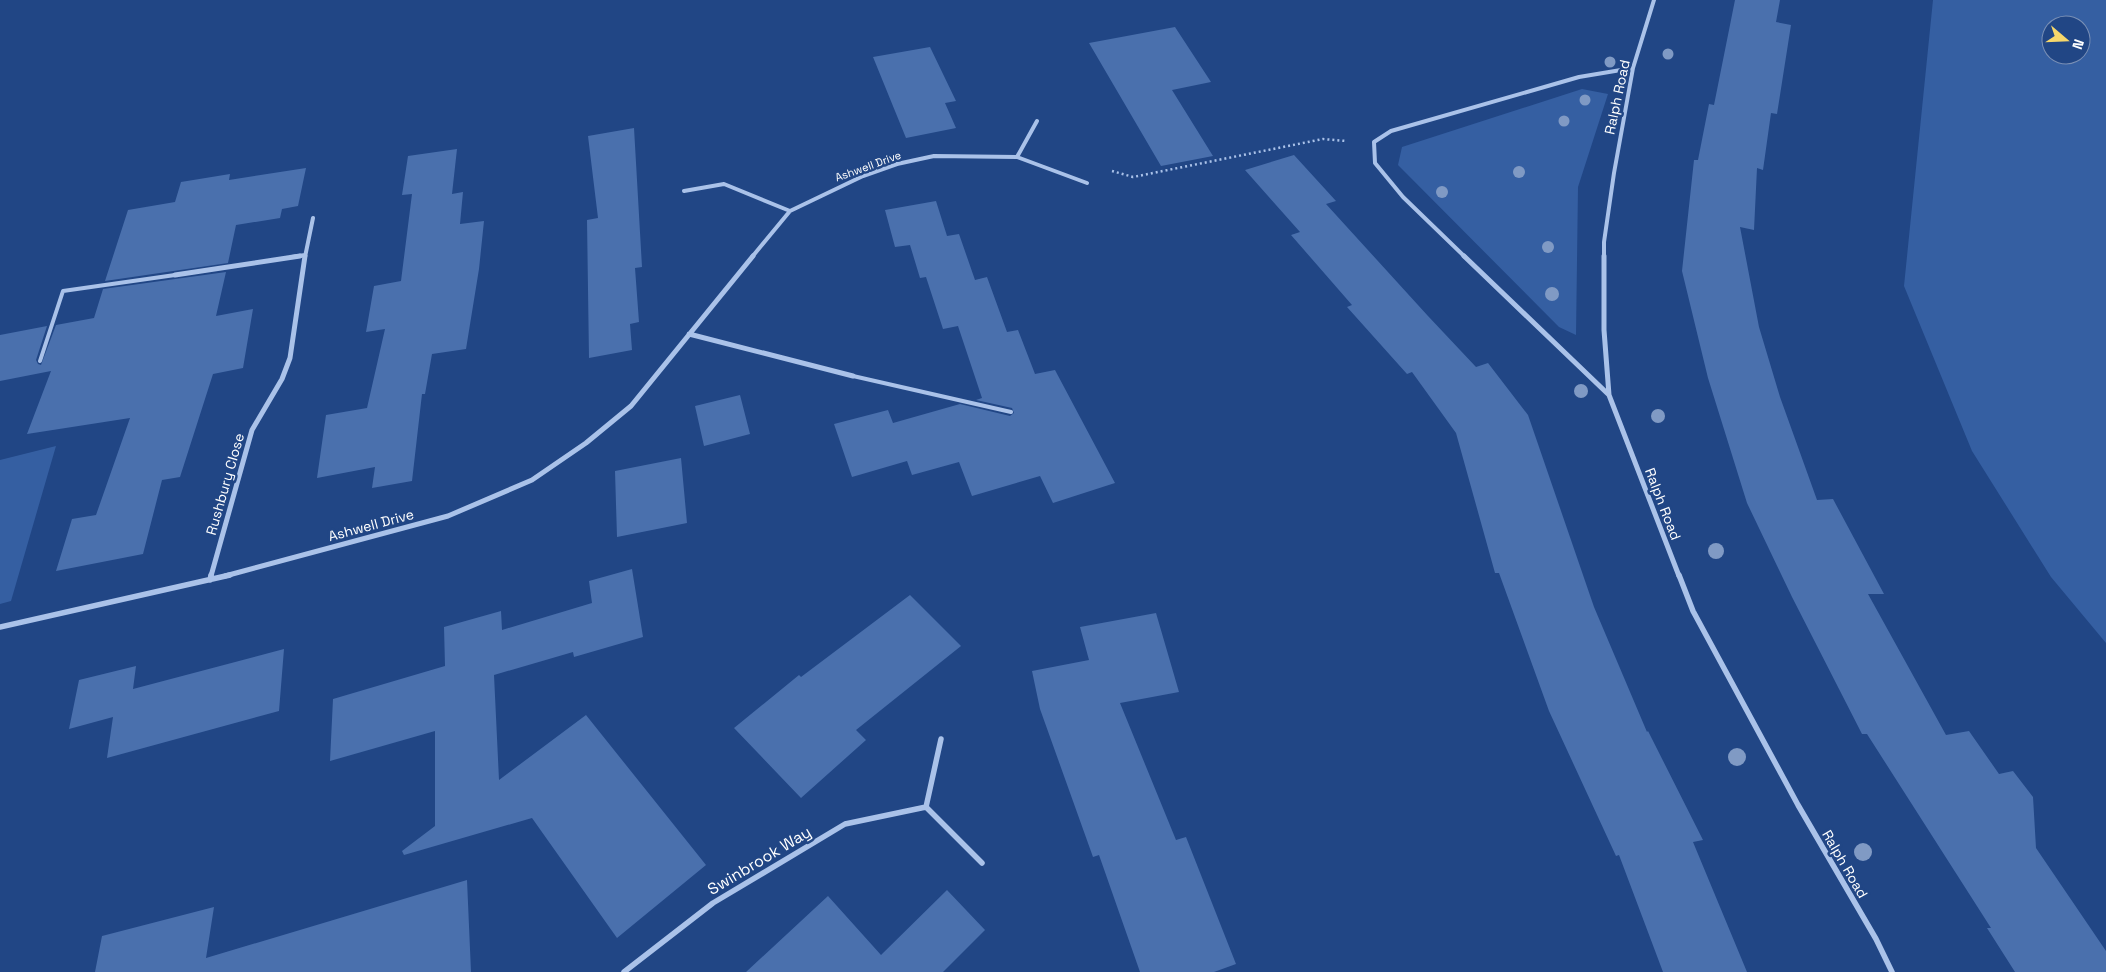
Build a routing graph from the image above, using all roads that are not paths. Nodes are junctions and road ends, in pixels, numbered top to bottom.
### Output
1 (1654, 0) edge
2 (1633, 68) junction
3 (1037, 120) dead end
4 (1018, 157) junction
5 (1087, 183) road end
6 (684, 191) dead end
7 (790, 211) junction
8 (313, 218) dead end
9 (305, 255) junction
10 (175, 275) joint
11 (689, 334) junction
12 (40, 361) dead end
13 (853, 376) joint
14 (1609, 395) junction
15 (1011, 412) dead end
16 (210, 580) junction
17 (0, 627) edge
18 (941, 739) dead end
19 (926, 807) junction
20 (982, 863) dead end
21 (624, 972) edge
22 (1892, 972) edge

1 - 2 street, Ralph Road
2 - 14 street, Ralph Road
2 - 14 street
3 - 4 street
4 - 5 street, Ashwell Drive
4 - 7 street, Ashwell Drive
6 - 7 street
7 - 11 street, Ashwell Drive
8 - 9 street, Rushbury Close
9 - 10 street
9 - 16 street, Rushbury Close
10 - 12 lane
11 - 13 street
11 - 16 street, Ashwell Drive
13 - 15 lane
14 - 22 street, Ralph Road
16 - 17 street, Ashwell Drive
18 - 19 street
19 - 20 street
19 - 21 street, Swinbrook Way

